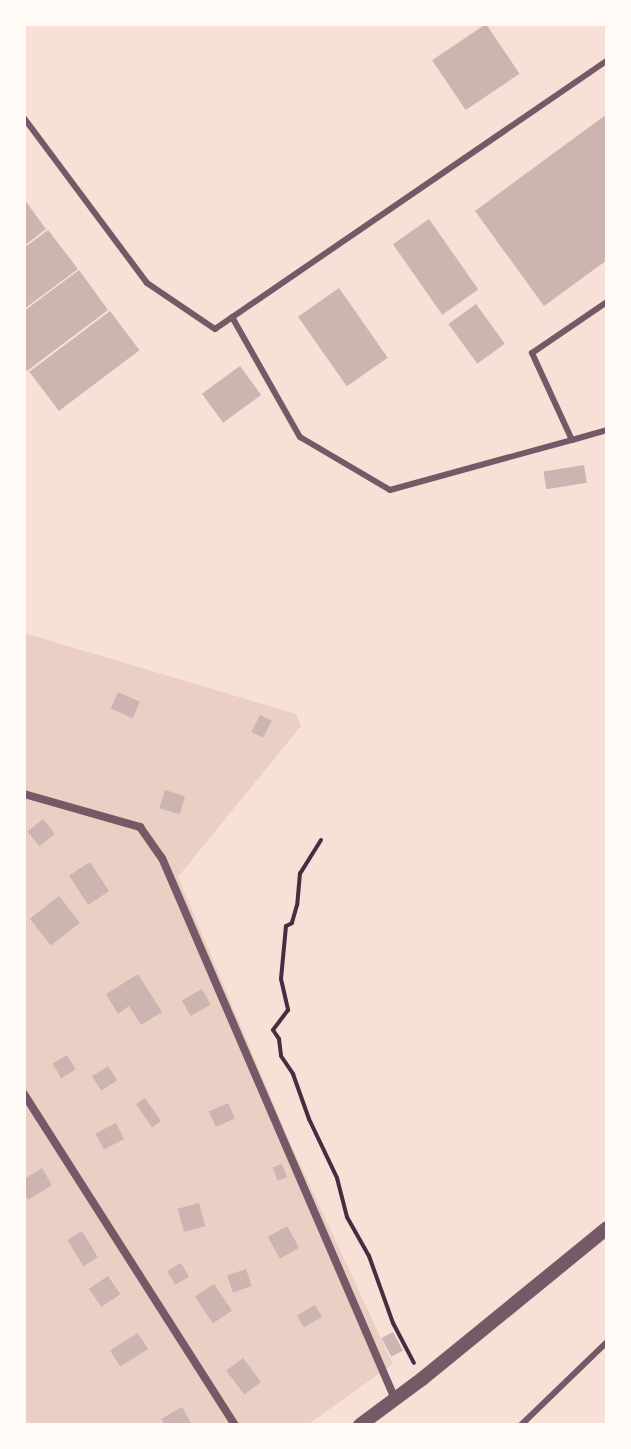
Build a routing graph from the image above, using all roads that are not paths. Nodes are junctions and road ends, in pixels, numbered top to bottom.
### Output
1 (607, 61) edge
2 (24, 118) edge
3 (607, 302) edge
4 (232, 317) junction
5 (607, 430) edge
6 (572, 440) junction
7 (24, 794) edge
8 (24, 1094) edge
9 (607, 1228) edge
10 (607, 1342) edge
11 (396, 1400) junction
12 (235, 1425) edge
13 (360, 1425) edge
14 (521, 1425) edge

1 - 4 lane
2 - 4 lane
3 - 6 lane
4 - 6 lane
5 - 6 lane
7 - 11 street
8 - 12 street
9 - 11 street
10 - 14 lane
11 - 13 street

